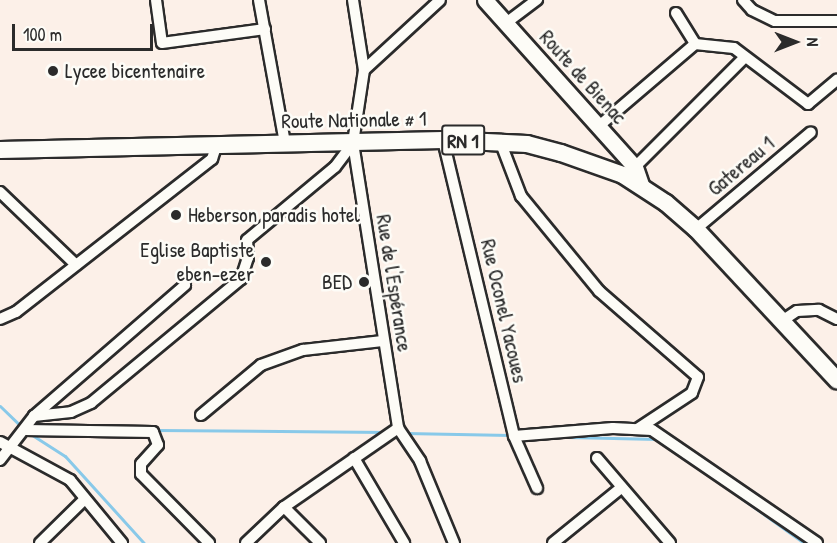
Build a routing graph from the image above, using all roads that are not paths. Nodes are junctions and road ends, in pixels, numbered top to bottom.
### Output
1 (156, 0) edge
2 (259, 0) edge
3 (353, 0) edge
4 (440, 0) edge
5 (485, 0) edge
6 (537, 0) edge
7 (743, 0) edge
8 (676, 13) dead end
9 (837, 21) edge
10 (506, 22) junction
11 (265, 29) junction
12 (695, 44) junction
13 (744, 58) junction
14 (364, 70) junction
15 (837, 80) edge
16 (599, 126) junction
17 (811, 132) dead end
18 (443, 140) junction
19 (500, 141) junction
20 (285, 144) junction
21 (353, 144) junction
22 (216, 147) junction
23 (0, 150) edge
24 (634, 167) junction
25 (642, 187) junction
26 (0, 192) edge
27 (696, 229) junction
28 (76, 265) junction
29 (185, 285) dead end
30 (0, 319) edge
31 (837, 319) edge
32 (782, 321) junction
33 (382, 341) junction
34 (837, 380) edge
35 (34, 416) junction
36 (201, 416) dead end
37 (398, 428) junction
38 (639, 428) junction
39 (25, 430) junction
40 (514, 436) junction
41 (0, 442) edge
42 (12, 447) junction
43 (354, 458) junction
44 (597, 458) dead end
45 (0, 460) edge
46 (537, 488) dead end
47 (621, 488) junction
48 (85, 499) junction
49 (284, 507) junction
50 (40, 543) edge
51 (122, 543) edge
52 (209, 543) edge
53 (246, 543) edge
54 (320, 543) edge
55 (404, 543) edge
56 (454, 543) edge
57 (554, 543) edge
58 (670, 543) edge
59 (818, 543) edge

1 - 11 street
2 - 11 street
3 - 14 street
4 - 14 street
5 - 10 main road, Route de Bienac
6 - 10 street
7 - 9 street
8 - 12 street
10 - 16 main road, Route de Bienac
11 - 20 street
12 - 13 street
12 - 16 street
13 - 15 street
13 - 24 street
14 - 21 street
16 - 24 main road, Route de Bienac
17 - 27 street, Gatereau 1
18 - 19 main road, Route Nationale # 1 / RN 1
18 - 21 main road, Route Nationale # 1 / RN 1
18 - 40 street, Rue Oconel Yacoues
19 - 25 main road, Route Nationale # 1 / RN 1
19 - 38 street
20 - 21 main road, Route Nationale # 1 / RN 1
20 - 22 main road, Route Nationale # 1 / RN 1
21 - 33 street, Rue de l'Espérance
21 - 35 street
22 - 23 main road, Route Nationale # 1 / RN 1
22 - 28 street
24 - 25 main road, Route de Bienac
25 - 27 main road, Route Nationale # 1 / RN 1
26 - 28 street
27 - 32 main road, Route Nationale # 1 / RN 1
28 - 30 street
29 - 35 street
31 - 32 street
32 - 34 main road, Route Nationale # 1 / RN 1
33 - 36 street
33 - 37 street, Rue de l'Espérance
35 - 39 street
37 - 43 street
37 - 56 street
38 - 40 street
38 - 59 street
39 - 42 street
39 - 52 street
40 - 46 street, Rue Oconel Yacoues
41 - 42 street
42 - 45 street
42 - 48 street
43 - 49 street
43 - 55 street
44 - 47 street
47 - 57 street
47 - 58 street
48 - 50 street
48 - 51 street
49 - 53 street
49 - 54 street

